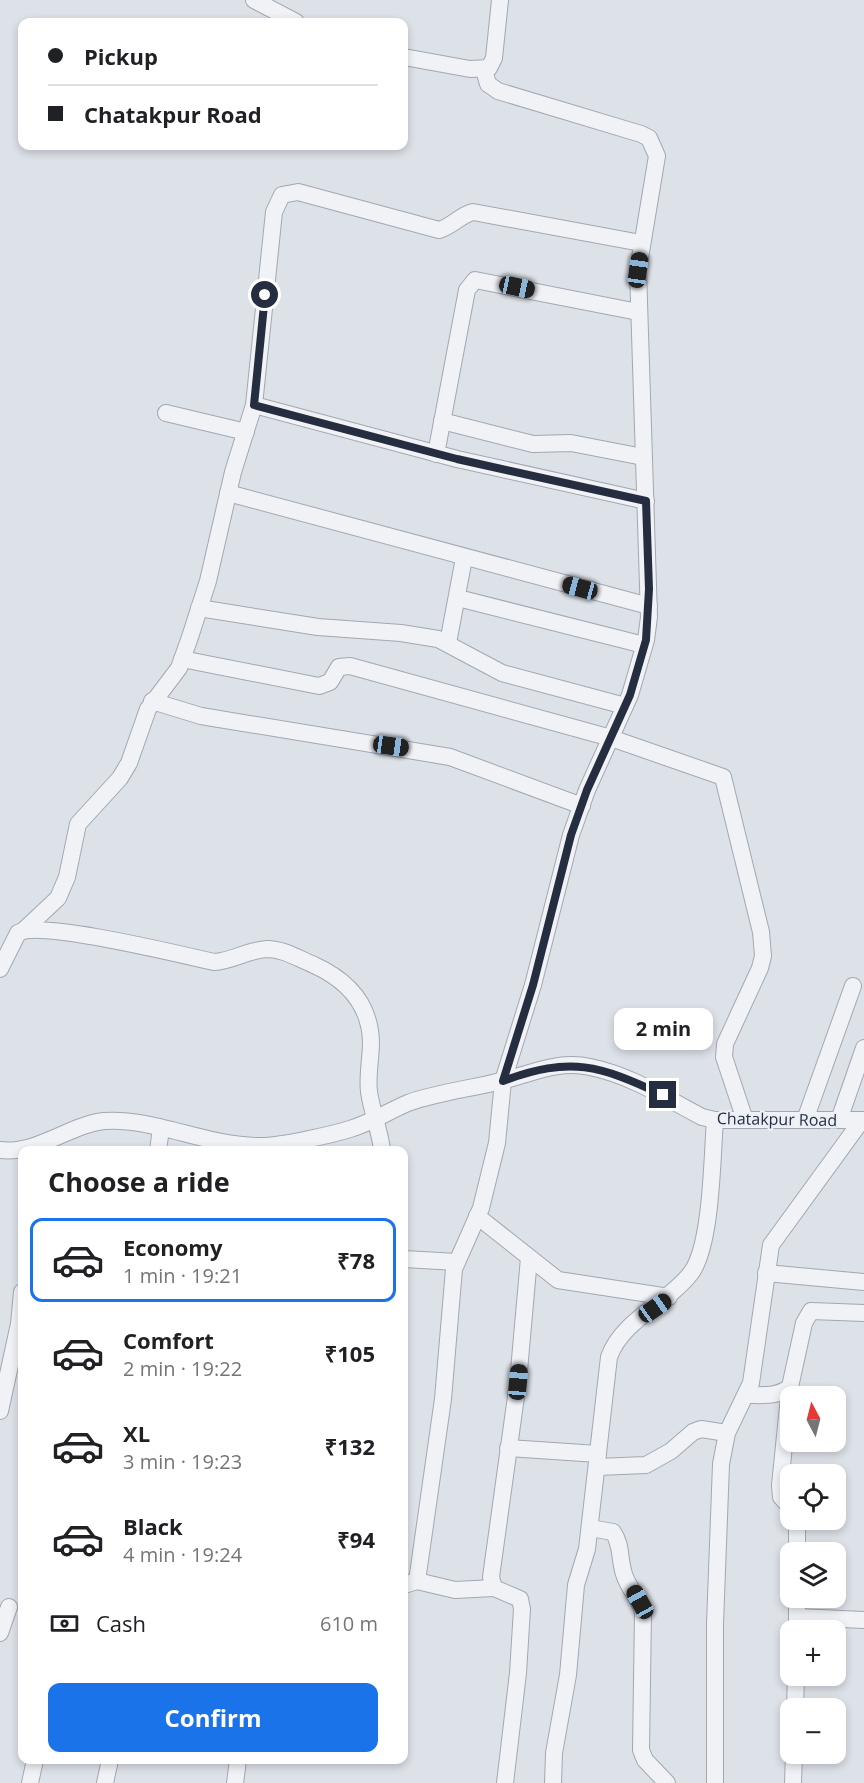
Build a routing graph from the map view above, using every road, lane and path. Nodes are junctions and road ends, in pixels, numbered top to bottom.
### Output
1 (254, 0) edge
2 (500, 0) edge
3 (288, 18) edge
4 (408, 58) edge
5 (484, 70) junction
6 (641, 243) junction
7 (638, 312) junction
8 (254, 405) junction
9 (166, 412) dead end
10 (442, 421) junction
11 (246, 432) junction
12 (436, 454) junction
13 (643, 457) junction
14 (228, 493) junction
15 (646, 501) junction
16 (464, 558) junction
17 (458, 598) junction
18 (649, 606) junction
19 (200, 608) junction
20 (448, 644) junction
21 (644, 645) junction
22 (182, 659) junction
23 (152, 701) junction
24 (625, 706) junction
25 (611, 738) junction
26 (582, 806) junction
27 (24, 930) junction
28 (0, 969) edge
29 (853, 986) dead end
30 (864, 1048) edge
31 (503, 1081) junction
32 (376, 1118) junction
33 (715, 1120) junction
34 (745, 1120) junction
35 (805, 1120) junction
36 (838, 1120) junction
37 (863, 1120) edge
38 (161, 1129) junction
39 (37, 1146) edge
40 (159, 1146) edge
41 (230, 1146) edge
42 (262, 1146) edge
43 (381, 1146) edge
44 (18, 1149) edge
45 (0, 1150) edge
46 (477, 1216) junction
47 (529, 1258) junction
48 (408, 1259) edge
49 (457, 1262) junction
50 (766, 1273) junction
51 (864, 1282) edge
52 (669, 1297) junction
53 (864, 1313) edge
54 (18, 1329) edge
55 (790, 1386) edge
56 (780, 1394) edge
57 (748, 1395) junction
58 (0, 1411) edge
59 (727, 1433) junction
60 (508, 1448) junction
61 (597, 1461) junction
62 (590, 1528) junction
63 (410, 1583) edge
64 (494, 1588) junction
65 (10, 1607) edge
66 (864, 1620) edge
67 (846, 1621) edge
68 (0, 1633) edge
69 (34, 1764) edge
70 (109, 1764) edge
71 (237, 1764) edge
72 (794, 1764) edge
73 (30, 1783) edge
74 (105, 1783) edge
75 (235, 1783) edge
76 (505, 1783) edge
77 (553, 1783) edge
78 (668, 1783) edge
79 (715, 1783) edge
80 (793, 1783) edge

1 - 3 street
2 - 5 street
4 - 5 street
5 - 6 street
6 - 7 street
6 - 8 street
7 - 10 street
7 - 13 street
8 - 11 street
8 - 12 street
9 - 11 street
10 - 12 street
10 - 13 street
11 - 14 street
12 - 15 street
13 - 15 street
14 - 16 street
14 - 19 street
15 - 18 street
16 - 17 street
16 - 18 street
17 - 20 street
17 - 21 street
18 - 21 street
19 - 20 street
19 - 22 street
20 - 24 street
21 - 24 street
22 - 23 street
22 - 25 street
23 - 26 street
23 - 27 street
24 - 25 street
25 - 26 street
25 - 34 street
26 - 31 street
27 - 28 street
27 - 32 street
29 - 35 street
30 - 36 street
31 - 32 street, Chatakpur Road
31 - 33 street, Chatakpur Road
31 - 46 street
32 - 42 street, Chatakpur Road
32 - 43 street
33 - 34 street, Chatakpur Road
33 - 52 street
34 - 35 street, Chatakpur Road
35 - 36 street, Chatakpur Road
36 - 37 street, Chatakpur Road
37 - 50 street
38 - 39 street, Chatakpur Road
38 - 40 street
38 - 41 street, Chatakpur Road
44 - 45 street, Chatakpur Road
46 - 47 street
46 - 49 street
47 - 52 street
47 - 60 street
48 - 49 street
49 - 63 street
50 - 51 street
50 - 57 street
52 - 61 street
53 - 55 street
54 - 58 street
56 - 57 street
57 - 59 street
59 - 61 street
59 - 79 street
60 - 61 street
60 - 64 street
61 - 62 street
62 - 77 street
62 - 78 street
63 - 64 street
64 - 76 street
65 - 68 street
66 - 67 street
69 - 73 street
70 - 74 street
71 - 75 street
72 - 80 street

